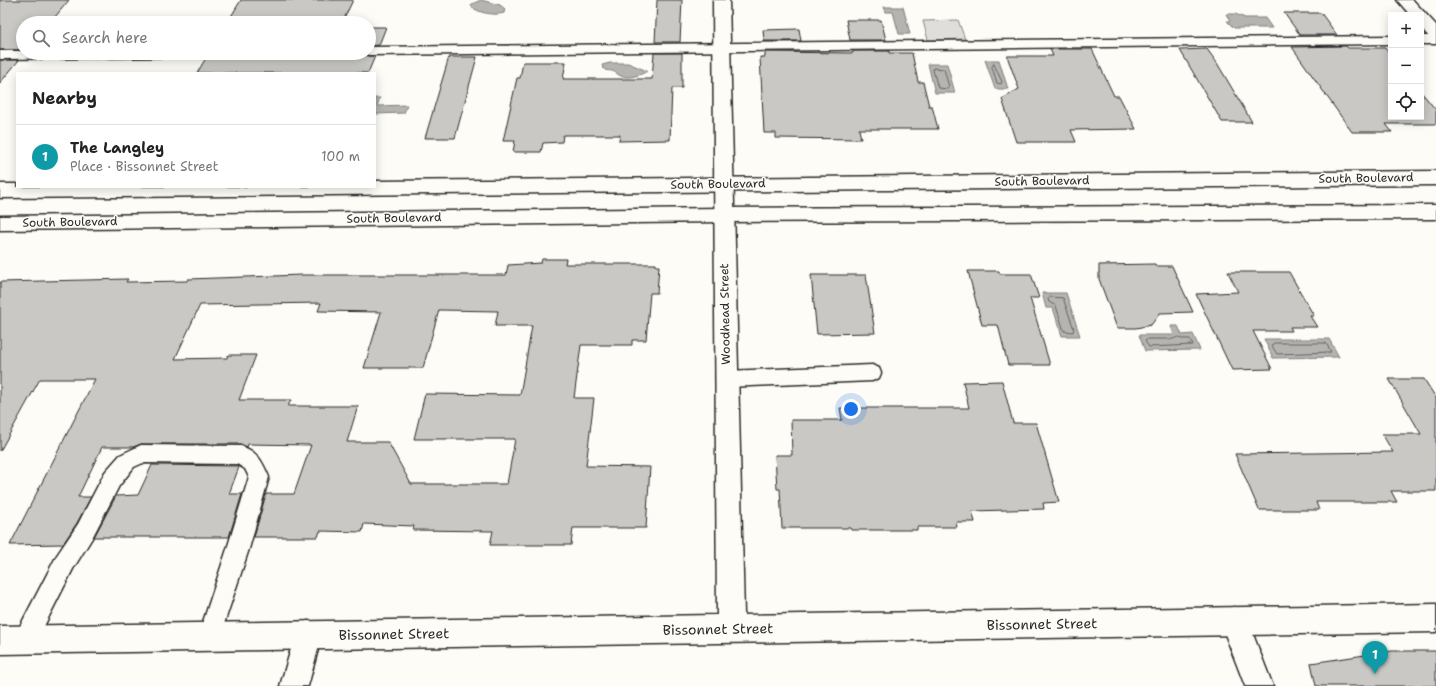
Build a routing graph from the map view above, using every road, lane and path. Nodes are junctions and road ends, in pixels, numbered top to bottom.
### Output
1 (720, 0) edge
2 (1405, 0) edge
3 (1415, 12) edge
4 (1424, 21) edge
5 (1436, 35) edge
6 (1388, 40) edge
7 (1424, 40) edge
8 (1436, 40) edge
9 (722, 47) junction
10 (376, 51) edge
11 (0, 55) edge
12 (16, 55) edge
13 (1436, 178) edge
14 (723, 184) junction
15 (376, 187) edge
16 (310, 188) edge
17 (0, 191) edge
18 (1436, 212) edge
19 (723, 215) junction
20 (0, 223) edge
21 (872, 373) dead end
22 (726, 379) junction
23 (1436, 618) edge
24 (1234, 621) junction
25 (731, 628) junction
26 (308, 636) junction
27 (209, 637) junction
28 (13, 640) edge
29 (294, 686) edge
30 (1259, 686) edge

1 - 9 street, Woodhead Street
2 - 3 street
4 - 5 street
6 - 9 lane
7 - 8 lane
9 - 10 lane
9 - 14 street, Woodhead Street
11 - 12 lane
13 - 14 street, South Boulevard
14 - 15 street, South Boulevard
14 - 19 street, Woodhead Street
16 - 17 street, South Boulevard
18 - 19 street, South Boulevard
19 - 20 street, South Boulevard
19 - 22 street, Woodhead Street
21 - 22 lane
22 - 25 street, Woodhead Street
23 - 24 street, Bissonnet Street
24 - 25 street, Bissonnet Street
24 - 30 street
25 - 26 street, Bissonnet Street
26 - 27 street, Bissonnet Street
26 - 29 street
27 - 28 street, Bissonnet Street
27 - 28 lane

